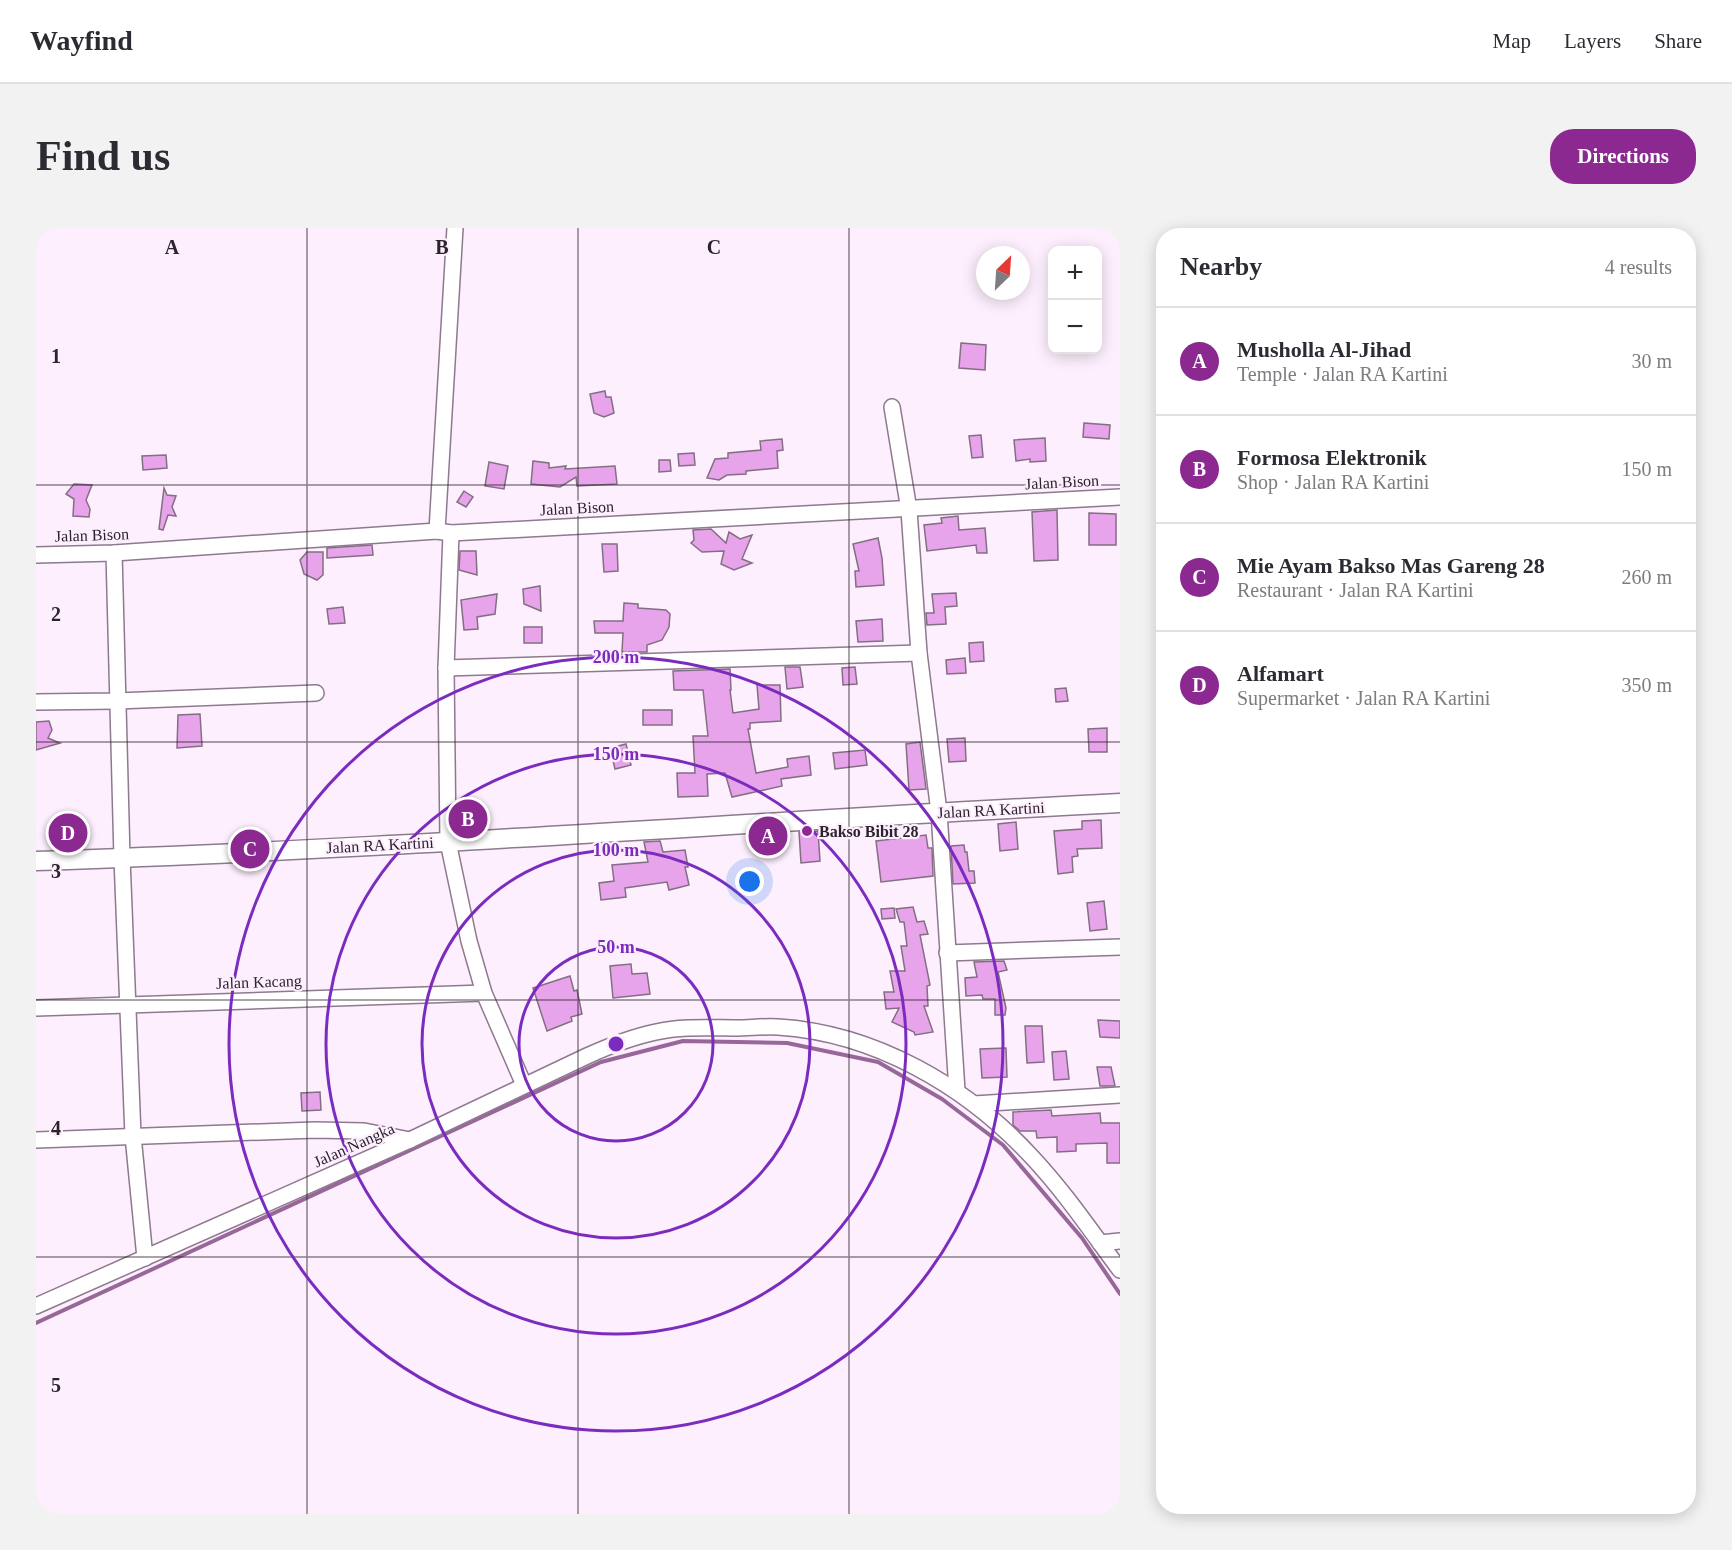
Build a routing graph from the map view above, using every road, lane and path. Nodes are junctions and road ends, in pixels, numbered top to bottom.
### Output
1 (455, 228) edge
2 (892, 407) dead end
3 (1120, 497) edge
4 (909, 510) junction
5 (444, 532) junction
6 (114, 553) junction
7 (36, 555) edge
8 (919, 653) junction
9 (446, 668) junction
10 (316, 693) dead end
11 (117, 701) junction
12 (36, 702) edge
13 (1120, 803) edge
14 (939, 812) junction
15 (448, 842) junction
16 (122, 858) junction
17 (36, 861) edge
18 (1120, 947) edge
19 (947, 953) junction
20 (484, 993) junction
21 (128, 1004) junction
22 (36, 1008) edge
23 (524, 1085) junction
24 (957, 1091) junction
25 (1120, 1095) edge
26 (974, 1104) junction
27 (133, 1136) junction
28 (36, 1140) edge
29 (410, 1140) junction
30 (1120, 1241) edge
31 (1100, 1243) junction
32 (145, 1258) junction
33 (1120, 1270) edge
34 (36, 1306) edge

1 - 5 street
2 - 4 street
3 - 4 street, Jalan Bison
4 - 5 street, Jalan Bison
4 - 8 street
5 - 6 street, Jalan Bison
5 - 9 street
6 - 7 street, Jalan Bison
6 - 11 street
8 - 9 street
8 - 14 street
9 - 15 street
10 - 11 street
11 - 12 street
11 - 16 street
13 - 14 main road, Jalan RA Kartini
14 - 15 main road, Jalan RA Kartini
14 - 19 street
15 - 16 main road, Jalan RA Kartini
15 - 20 street
16 - 17 main road, Jalan RA Kartini
16 - 21 street
18 - 19 street
19 - 24 street
20 - 21 street, Jalan Kacang
20 - 23 street
21 - 22 street, Jalan Kacang
21 - 27 street
23 - 24 street
23 - 29 street
24 - 26 street
25 - 26 street
26 - 31 street
27 - 28 street, Jalan Nangka
27 - 29 street, Jalan Nangka
27 - 32 street
29 - 32 street, Jalan Nangka
30 - 31 street
31 - 33 street
32 - 34 street, Jalan Nangka

